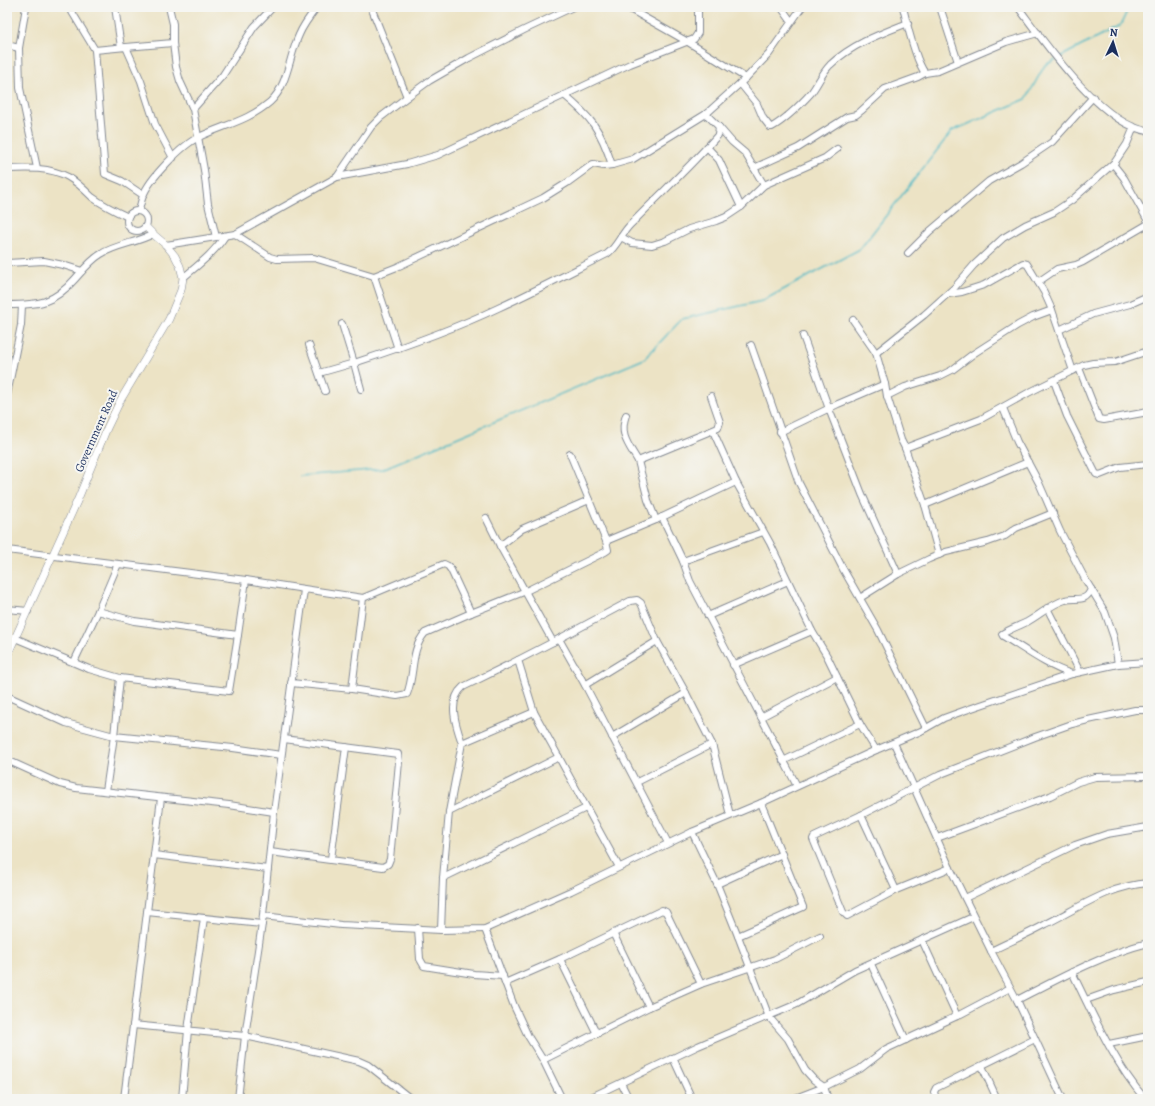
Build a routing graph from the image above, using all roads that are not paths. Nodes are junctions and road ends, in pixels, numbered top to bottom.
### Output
1 (26, 7) edge
2 (69, 7) edge
3 (115, 7) edge
4 (169, 7) edge
5 (273, 7) edge
6 (317, 7) edge
7 (371, 7) edge
8 (573, 7) edge
9 (626, 7) edge
10 (698, 7) edge
11 (781, 7) edge
12 (802, 7) edge
13 (903, 7) edge
14 (940, 7) edge
15 (1018, 7) edge
16 (792, 21) junction
17 (908, 23) junction
18 (1038, 33) junction
19 (688, 42) junction
20 (173, 43) junction
21 (7, 45) edge
22 (124, 47) junction
23 (19, 48) junction
24 (95, 50) junction
25 (958, 62) junction
26 (925, 73) junction
27 (746, 78) junction
28 (740, 83) junction
29 (564, 95) junction
30 (407, 96) junction
31 (1093, 97) junction
32 (193, 109) junction
33 (706, 114) junction
34 (719, 127) junction
35 (1134, 127) junction
36 (1148, 131) edge
37 (198, 138) junction
38 (707, 147) junction
39 (837, 149) dead end
40 (172, 158) junction
41 (1112, 164) junction
42 (612, 165) junction
43 (36, 168) junction
44 (754, 168) junction
45 (7, 169) edge
46 (337, 177) junction
47 (764, 185) junction
48 (143, 196) junction
49 (741, 206) junction
50 (139, 211) junction
51 (128, 217) junction
52 (1148, 221) edge
53 (1148, 224) edge
54 (146, 227) junction
55 (153, 234) junction
56 (235, 234) junction
57 (225, 236) junction
58 (216, 237) junction
59 (621, 237) junction
60 (166, 244) junction
61 (908, 253) dead end
62 (7, 263) edge
63 (82, 271) junction
64 (374, 276) junction
65 (183, 278) junction
66 (1038, 282) junction
67 (946, 295) junction
68 (1148, 296) edge
69 (7, 305) edge
70 (22, 305) junction
71 (1052, 310) junction
72 (853, 320) dead end
73 (342, 324) dead end
74 (1059, 330) junction
75 (803, 336) dead end
76 (309, 345) dead end
77 (751, 345) dead end
78 (398, 349) junction
79 (1148, 351) edge
80 (876, 353) junction
81 (354, 363) junction
82 (10, 364) edge
83 (1076, 369) junction
84 (319, 373) junction
85 (1054, 381) junction
86 (886, 384) junction
87 (362, 389) dead end
88 (324, 391) dead end
89 (8, 394) edge
90 (711, 396) dead end
91 (887, 396) junction
92 (1002, 408) junction
93 (829, 409) junction
94 (1148, 412) edge
95 (626, 415) dead end
96 (713, 431) junction
97 (780, 432) junction
98 (905, 448) junction
99 (570, 454) dead end
100 (638, 461) junction
101 (1028, 462) junction
102 (1148, 464) edge
103 (736, 482) junction
104 (589, 500) junction
105 (925, 505) junction
106 (1053, 513) junction
107 (486, 518) dead end
108 (659, 519) junction
109 (763, 532) junction
110 (606, 541) junction
111 (500, 546) junction
112 (7, 550) edge
113 (939, 555) junction
114 (52, 556) junction
115 (683, 561) junction
116 (118, 564) junction
117 (898, 574) junction
118 (246, 580) junction
119 (788, 581) junction
120 (1091, 589) junction
121 (304, 590) junction
122 (526, 592) junction
123 (363, 598) junction
124 (860, 598) junction
125 (1047, 608) junction
126 (7, 609) edge
127 (28, 611) junction
128 (98, 611) junction
129 (471, 613) junction
130 (708, 616) junction
131 (812, 631) junction
132 (238, 635) junction
133 (16, 638) junction
134 (556, 640) junction
135 (657, 641) junction
136 (7, 656) edge
137 (518, 660) junction
138 (74, 662) junction
139 (1148, 662) edge
140 (1118, 664) junction
141 (733, 665) junction
142 (1080, 672) junction
143 (1072, 674) junction
144 (837, 677) junction
145 (120, 678) junction
146 (291, 683) junction
147 (585, 685) junction
148 (352, 689) junction
149 (686, 693) junction
150 (7, 696) edge
151 (1148, 710) edge
152 (534, 712) junction
153 (761, 717) junction
154 (860, 724) junction
155 (926, 728) junction
156 (114, 736) junction
157 (612, 737) junction
158 (284, 739) junction
159 (462, 743) junction
160 (894, 743) junction
161 (712, 744) junction
162 (346, 747) junction
163 (876, 750) junction
164 (281, 755) junction
165 (559, 756) junction
166 (7, 760) edge
167 (783, 761) junction
168 (1148, 776) edge
169 (637, 782) junction
170 (797, 786) junction
171 (914, 788) junction
172 (106, 791) junction
173 (161, 798) junction
174 (761, 803) junction
175 (586, 808) junction
176 (274, 812) junction
177 (449, 812) junction
178 (730, 815) junction
179 (861, 815) junction
180 (1148, 827) edge
181 (692, 832) junction
182 (937, 838) junction
183 (668, 843) junction
184 (270, 852) junction
185 (782, 854) junction
186 (154, 855) junction
187 (331, 859) junction
188 (619, 867) junction
189 (950, 868) junction
190 (268, 869) junction
191 (444, 878) junction
192 (1148, 883) edge
193 (717, 884) junction
194 (896, 890) junction
195 (965, 898) junction
196 (147, 912) junction
197 (263, 916) junction
198 (973, 917) junction
199 (204, 918) junction
200 (262, 924) junction
201 (418, 928) junction
202 (485, 929) junction
203 (441, 930) junction
204 (613, 934) junction
205 (738, 936) junction
206 (820, 936) dead end
207 (922, 940) junction
208 (1148, 943) edge
209 (991, 952) junction
210 (560, 959) junction
211 (871, 964) junction
212 (750, 968) junction
213 (1072, 972) junction
214 (503, 976) junction
215 (1148, 982) edge
216 (505, 983) junction
217 (701, 984) junction
218 (1010, 988) junction
219 (1017, 1000) junction
220 (1086, 1000) junction
221 (649, 1007) junction
222 (957, 1016) junction
223 (769, 1017) junction
224 (133, 1025) junction
225 (188, 1030) junction
226 (597, 1034) junction
227 (245, 1036) junction
228 (1148, 1036) edge
229 (1035, 1039) junction
230 (906, 1040) junction
231 (1109, 1044) junction
232 (673, 1058) junction
233 (543, 1060) junction
234 (982, 1066) junction
235 (621, 1084) junction
236 (824, 1087) junction
237 (124, 1099) edge
238 (182, 1099) edge
239 (238, 1099) edge
240 (411, 1099) edge
241 (562, 1099) edge
242 (587, 1099) edge
243 (629, 1099) edge
244 (692, 1099) edge
245 (793, 1099) edge
246 (828, 1099) edge
247 (936, 1099) edge
248 (997, 1099) edge
249 (1063, 1099) edge
250 (1145, 1099) edge

1 - 23 street
2 - 24 street
3 - 22 street
4 - 20 street
5 - 32 street
6 - 37 street
7 - 30 street
8 - 30 street
9 - 19 street
10 - 19 street
11 - 16 street
12 - 16 street
13 - 17 street
14 - 25 street
15 - 18 street
16 - 27 street
17 - 26 street
17 - 28 street
18 - 25 street
18 - 31 street
19 - 27 street
19 - 29 street
20 - 22 street
20 - 32 street
21 - 23 street
22 - 24 street
22 - 40 street
23 - 43 street
24 - 48 street
25 - 26 street
26 - 44 street
27 - 28 street
28 - 33 street
29 - 42 street
29 - 46 street
30 - 46 street
31 - 35 street
31 - 61 street
32 - 37 street
33 - 34 street
33 - 42 street
34 - 38 street
34 - 44 street
35 - 36 street
35 - 41 street
37 - 40 street
37 - 58 street
38 - 49 street
38 - 59 street
39 - 47 street
40 - 48 street
41 - 52 street
41 - 67 street
42 - 64 street
43 - 45 street
43 - 51 street
44 - 47 street
46 - 56 street
47 - 49 street
48 - 50 street
49 - 59 street
50 - 51 street
50 - 54 street
51 - 54 street
53 - 66 street
54 - 55 street
55 - 60 street
55 - 63 street
56 - 57 street
56 - 64 street
57 - 58 street
57 - 65 street
58 - 60 street
59 - 78 street
60 - 65 street
62 - 63 street
63 - 70 street
64 - 78 street
65 - 114 street, Government Road
66 - 67 street
66 - 71 street
67 - 80 street
68 - 74 street
69 - 70 street
70 - 82 street
71 - 74 street
71 - 91 street
72 - 80 street
73 - 81 street
74 - 83 street
75 - 93 street
76 - 84 street
77 - 97 street
78 - 81 street
79 - 83 street
80 - 86 street
81 - 84 street
81 - 87 street
82 - 89 street
83 - 85 street
83 - 94 street
84 - 88 street
85 - 92 street
85 - 102 street
86 - 91 street
86 - 93 street
90 - 96 street
91 - 98 street
92 - 98 street
92 - 101 street
93 - 97 street
93 - 117 street
95 - 100 street
96 - 100 street
96 - 103 street
97 - 124 street
98 - 105 street
99 - 104 street
100 - 108 street
101 - 105 street
101 - 106 street
103 - 108 street
103 - 109 street
104 - 110 street
104 - 111 street
105 - 113 street
106 - 113 street
106 - 120 street
107 - 111 street
108 - 110 street
108 - 115 street
109 - 115 street
109 - 119 street
110 - 122 street
111 - 122 street
112 - 114 street
113 - 117 street
114 - 116 street
114 - 127 street, Government Road
115 - 130 street
116 - 118 street
116 - 128 street
117 - 124 street
118 - 121 street
118 - 132 street
119 - 130 street
119 - 131 street
120 - 125 street
120 - 140 street
121 - 123 street
121 - 146 street
122 - 129 street
122 - 134 street
123 - 129 street
123 - 148 street
124 - 155 street
125 - 142 street
125 - 143 street
126 - 127 street
127 - 133 street, Government Road
128 - 132 street
128 - 138 street
129 - 148 street
130 - 141 street
131 - 141 street
131 - 144 street
132 - 145 street
133 - 136 street, Government Road
133 - 138 street
134 - 135 street
134 - 137 street
134 - 147 street
135 - 147 street
135 - 149 street
137 - 152 street
137 - 159 street
138 - 145 street
139 - 140 street
140 - 142 street
141 - 153 street
142 - 143 street
143 - 155 street
144 - 153 street
144 - 154 street
145 - 156 street
146 - 148 street
146 - 158 street
147 - 157 street
149 - 157 street
149 - 161 street
150 - 156 street
151 - 171 street
152 - 159 street
152 - 165 street
153 - 167 street
154 - 163 street
154 - 167 street
155 - 160 street
156 - 164 street
156 - 172 street
157 - 169 street
158 - 162 street
158 - 164 street
159 - 177 street
160 - 163 street
160 - 171 street
161 - 169 street
161 - 178 street
162 - 187 street
162 - 187 street
163 - 170 street
164 - 176 street
165 - 175 street
165 - 177 street
166 - 172 street
167 - 170 street
168 - 182 street
169 - 183 street
170 - 174 street
171 - 179 street
171 - 182 street
172 - 173 street
173 - 176 street
173 - 186 street
174 - 178 street
174 - 185 street
175 - 188 street
175 - 191 street
176 - 184 street
177 - 191 street
178 - 181 street
179 - 194 street
179 - 194 street
180 - 195 street
181 - 183 street
181 - 193 street
182 - 189 street
183 - 188 street
184 - 187 street
184 - 190 street
185 - 193 street
185 - 205 street
186 - 190 street
186 - 196 street
188 - 202 street
189 - 194 street
189 - 195 street
190 - 197 street
191 - 203 street
192 - 209 street
193 - 205 street
195 - 198 street
196 - 199 street
196 - 224 street
197 - 200 street
197 - 201 street
198 - 207 street
198 - 209 street
199 - 200 street
199 - 225 street
200 - 227 street
201 - 203 street
201 - 214 street
202 - 203 street
202 - 214 street
204 - 210 street
204 - 217 street
204 - 221 street
205 - 212 street
206 - 212 street
207 - 211 street
207 - 222 street
208 - 213 street
209 - 218 street
210 - 216 street
210 - 226 street
211 - 223 street
211 - 230 street
212 - 217 street
212 - 223 street
213 - 219 street
213 - 220 street
214 - 216 street
215 - 220 street
216 - 233 street
217 - 221 street
218 - 219 street
218 - 222 street
219 - 229 street
220 - 231 street
221 - 226 street
222 - 230 street
223 - 232 street
223 - 236 street
224 - 225 street
224 - 237 street
225 - 227 street
225 - 238 street
226 - 233 street
227 - 239 street
227 - 240 street
228 - 231 street
229 - 234 street
229 - 249 street
230 - 236 street
231 - 250 street
232 - 235 street
232 - 244 street
233 - 241 street
234 - 247 street
234 - 248 street
235 - 242 street
235 - 243 street
236 - 245 street
236 - 246 street

